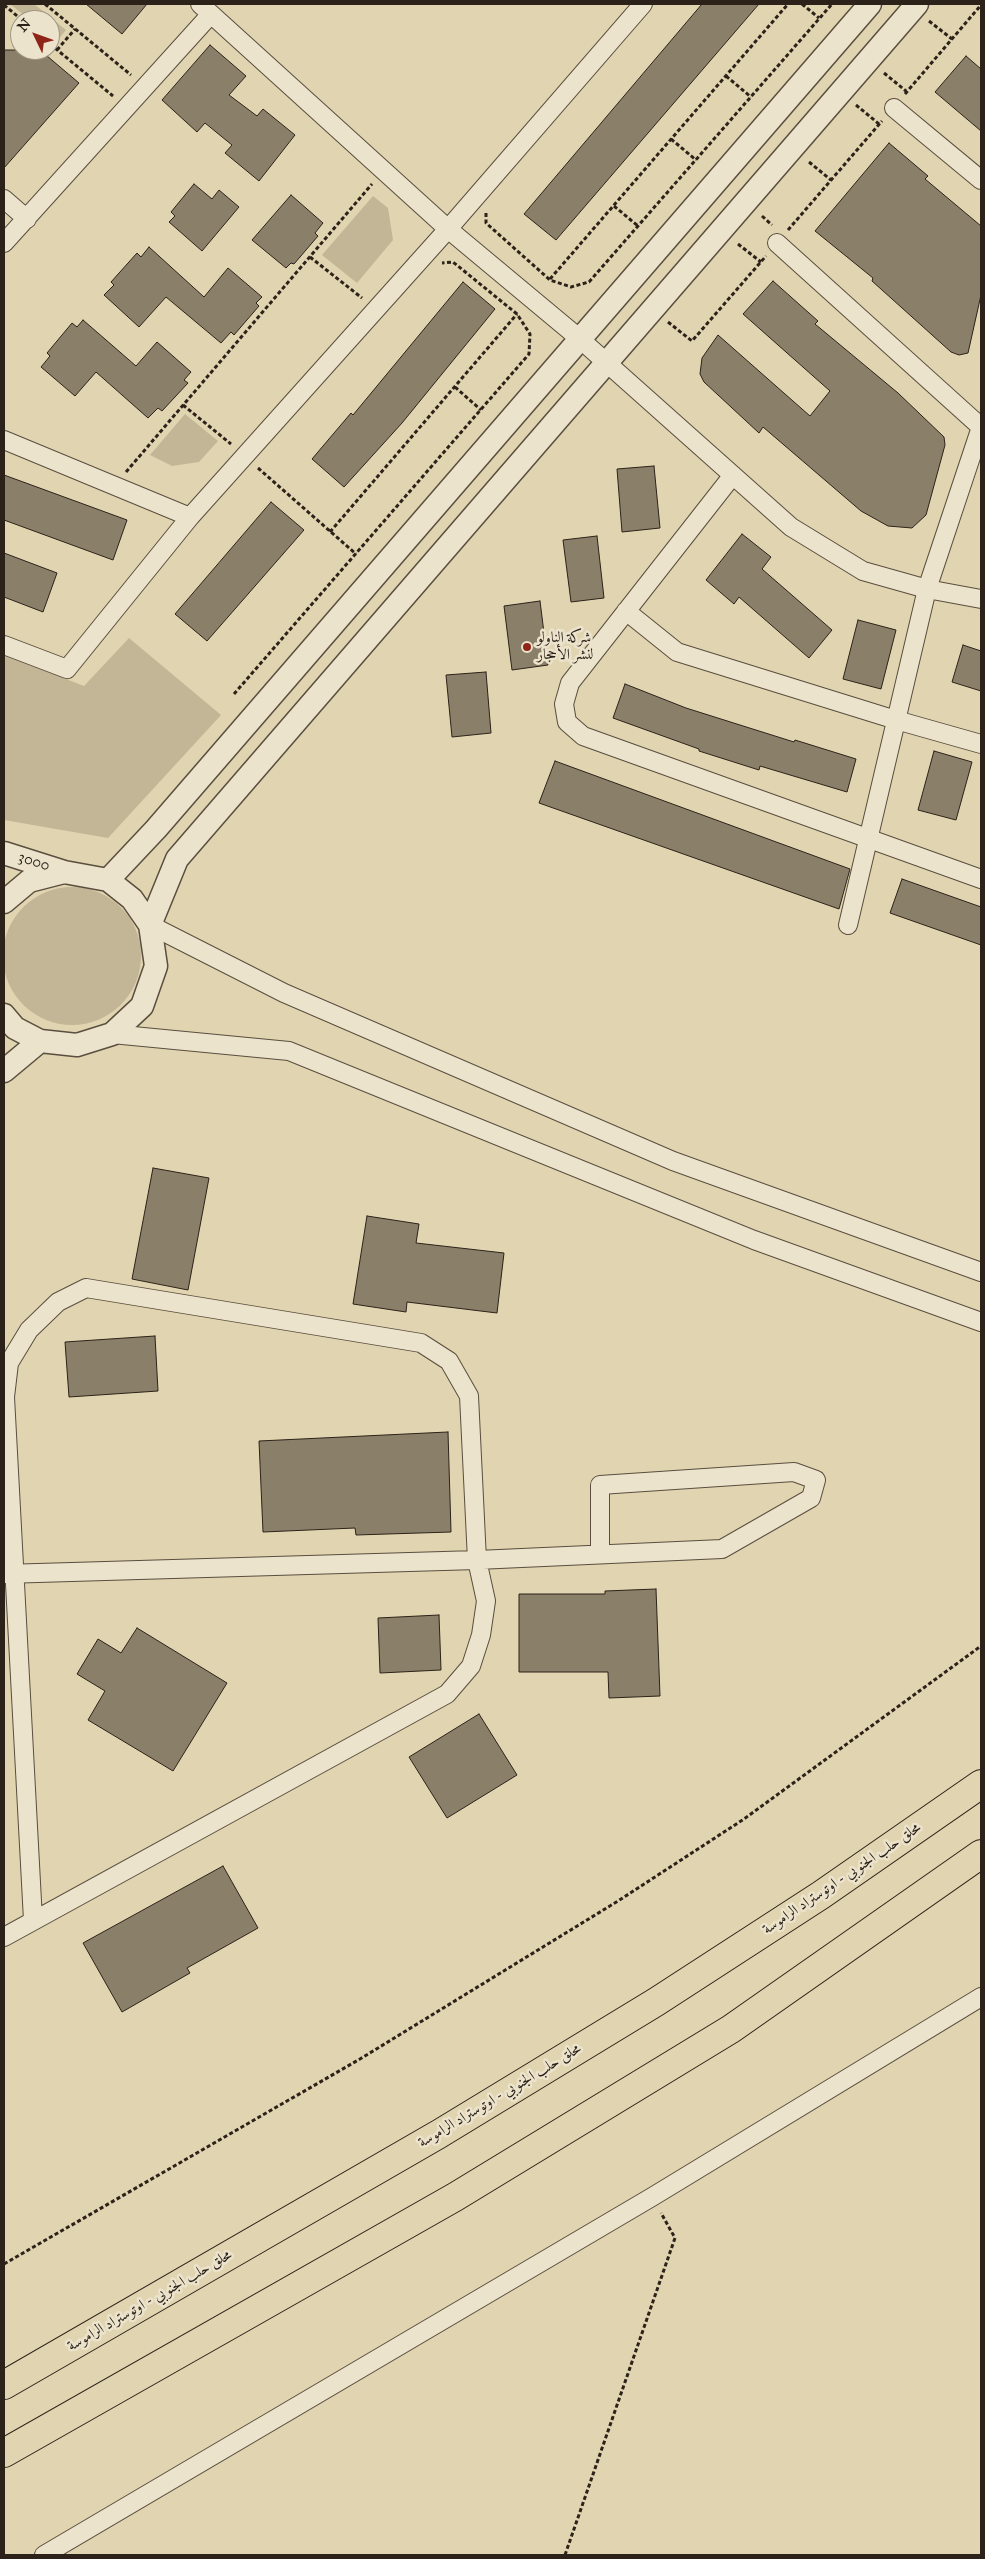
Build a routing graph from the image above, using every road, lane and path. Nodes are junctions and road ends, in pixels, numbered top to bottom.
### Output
1 (45, 4) edge
2 (643, 4) edge
3 (788, 4) edge
4 (802, 4) edge
5 (832, 4) edge
6 (870, 4) edge
7 (981, 5) edge
8 (206, 9) edge
9 (920, 9) edge
10 (819, 18) junction
11 (75, 29) junction
12 (952, 39) junction
13 (60, 46) edge
14 (60, 52) edge
15 (877, 67) dead end
16 (726, 76) junction
17 (146, 87) junction
18 (907, 92) junction
19 (751, 97) junction
20 (849, 99) dead end
21 (127, 108) junction
22 (894, 108) junction
23 (879, 124) junction
24 (671, 140) junction
25 (696, 160) junction
26 (808, 161) dead end
27 (384, 170) junction
28 (831, 180) junction
29 (981, 180) edge
30 (4, 199) edge
31 (486, 206) dead end
32 (614, 206) junction
33 (761, 216) dead end
34 (27, 219) junction
35 (638, 226) junction
36 (448, 229) junction
37 (781, 239) junction
38 (736, 242) dead end
39 (4, 243) edge
40 (310, 257) junction
41 (760, 262) junction
42 (434, 264) dead end
43 (550, 280) junction
44 (376, 309) junction
45 (517, 314) junction
46 (580, 339) junction
47 (692, 341) dead end
48 (607, 362) junction
49 (455, 387) junction
50 (183, 404) junction
51 (481, 410) junction
52 (981, 427) edge
53 (4, 440) edge
54 (245, 456) junction
55 (267, 462) dead end
56 (260, 470) junction
57 (733, 475) junction
58 (115, 485) junction
59 (190, 517) junction
60 (330, 532) junction
61 (356, 554) junction
62 (928, 588) junction
63 (981, 599) edge
64 (626, 611) junction
65 (4, 645) edge
66 (234, 694) dead end
67 (896, 720) junction
68 (981, 744) edge
69 (868, 840) junction
70 (4, 853) edge
71 (64, 872) junction
72 (981, 879) edge
73 (108, 880) junction
74 (4, 902) edge
75 (150, 925) junction
76 (848, 925) dead end
77 (4, 1015) edge
78 (112, 1034) junction
79 (40, 1041) junction
80 (4, 1071) edge
81 (981, 1272) edge
82 (981, 1322) edge
83 (600, 1553) junction
84 (476, 1560) junction
85 (8, 1574) edge
86 (981, 1646) edge
87 (981, 1784) edge
88 (981, 1854) edge
89 (33, 1920) junction
90 (4, 1937) edge
91 (981, 1997) edge
92 (652, 2197) junction
93 (4, 2264) edge
94 (4, 2385) edge
95 (4, 2454) edge
96 (44, 2555) edge
97 (565, 2555) edge

1 - 11 path
2 - 36 street
3 - 16 path
4 - 10 path
5 - 10 path
6 - 46 street
7 - 12 path
8 - 17 street
8 - 27 street
9 - 12 path
9 - 48 street
10 - 19 path
11 - 13 path
11 - 17 path
12 - 18 path
14 - 21 path
15 - 18 path
16 - 19 path
16 - 24 path
17 - 21 street
18 - 22 path
19 - 25 path
20 - 23 path
21 - 34 street
22 - 23 path
22 - 29 street
23 - 28 path
24 - 25 path
24 - 32 path
25 - 35 path
26 - 28 path
27 - 36 street
27 - 40 path
28 - 37 path
30 - 34 street
31 - 43 path
32 - 35 path
32 - 43 path
33 - 37 path
34 - 39 street
35 - 43 path
36 - 44 street
36 - 46 street
37 - 41 path
37 - 52 street
38 - 41 path
40 - 44 path
40 - 50 path
41 - 47 path
42 - 45 path
44 - 54 street
45 - 49 path
45 - 51 path
46 - 48 street
46 - 73 street
48 - 57 street
48 - 75 street
49 - 51 path
49 - 60 path
50 - 54 path
50 - 58 path
51 - 61 path
52 - 62 street
53 - 58 street
54 - 56 path
54 - 59 street
55 - 56 path
56 - 60 path
57 - 62 street
57 - 64 street
58 - 59 street
59 - 65 street
60 - 61 path
61 - 66 path
62 - 63 street
62 - 67 street
64 - 67 street
64 - 69 street
67 - 68 street
67 - 69 street
69 - 72 street
69 - 76 street
70 - 71 street, 3000
71 - 73 street, 3000
71 - 74 street
73 - 75 street
75 - 78 street
75 - 81 street
77 - 79 street
78 - 79 street
78 - 82 street
79 - 80 street
83 - 83 street
83 - 84 street
84 - 85 street
84 - 85 street
84 - 89 street
85 - 89 street
86 - 93 path
87 - 94 highway, محلق حلب الجنوبي - اوتوستراد الراموسة
88 - 95 highway
89 - 90 street
91 - 92 street
92 - 96 street
92 - 97 path

